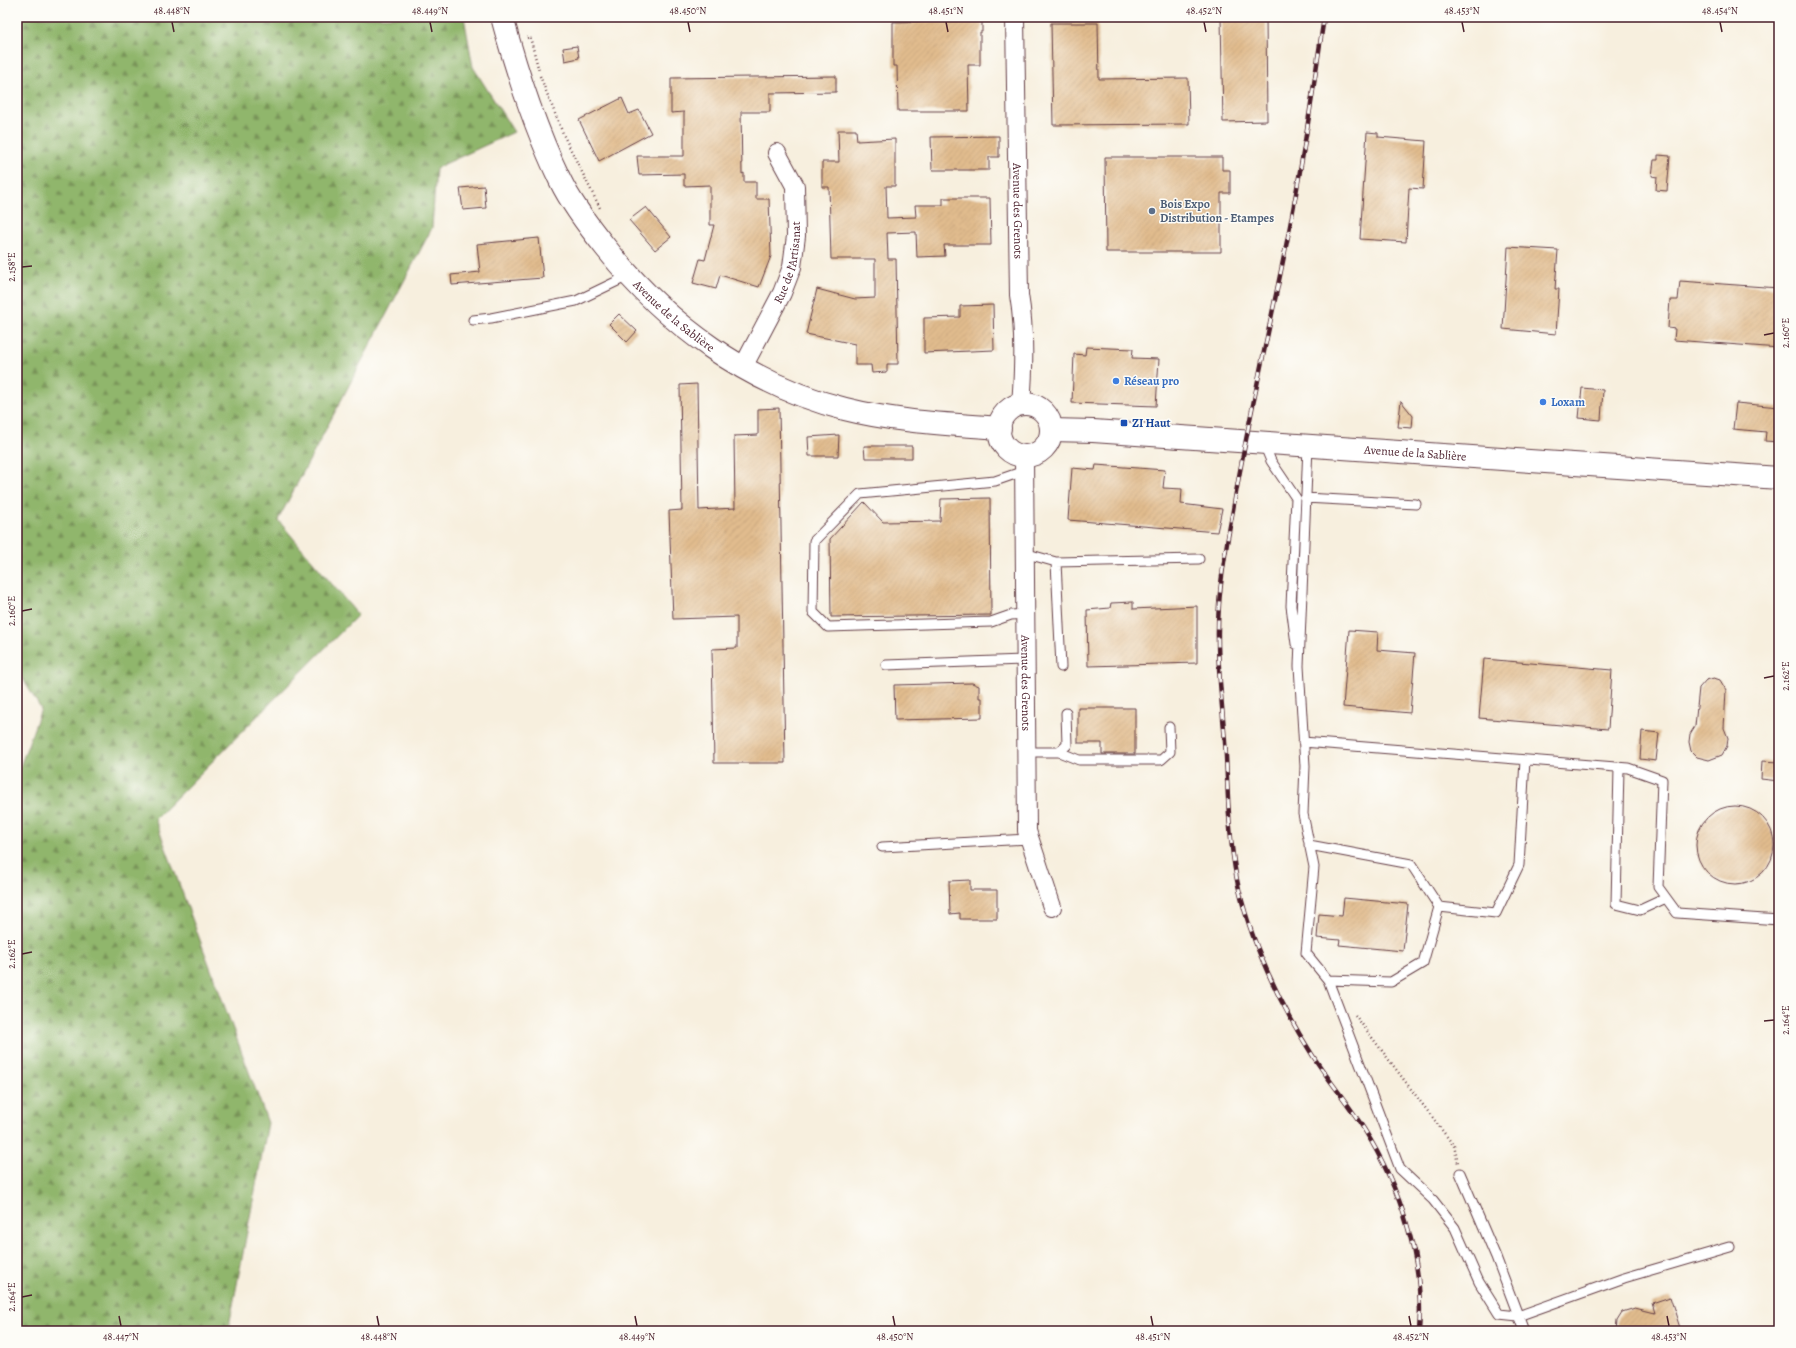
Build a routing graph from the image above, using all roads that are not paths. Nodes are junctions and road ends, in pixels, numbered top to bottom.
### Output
1 (502, 17) edge
2 (1015, 17) edge
3 (776, 153) dead end
4 (628, 276) junction
5 (473, 320) dead end
6 (743, 367) junction
7 (1021, 404) junction
8 (1000, 428) junction
9 (1051, 430) junction
10 (1263, 442) junction
11 (1308, 446) junction
12 (1024, 463) junction
13 (1779, 478) edge
14 (1305, 498) junction
15 (1416, 504) dead end
16 (1024, 553) junction
17 (1199, 559) dead end
18 (1056, 562) junction
19 (1025, 614) junction
20 (1026, 660) junction
21 (886, 665) dead end
22 (1061, 666) dead end
23 (1299, 666) junction
24 (1066, 713) dead end
25 (1169, 727) dead end
26 (1303, 742) junction
27 (1026, 752) junction
28 (1059, 752) junction
29 (1525, 760) junction
30 (1619, 768) junction
31 (1029, 839) junction
32 (1309, 845) junction
33 (882, 847) dead end
34 (1666, 898) junction
35 (1052, 907) dead end
36 (1439, 907) junction
37 (1779, 920) edge
38 (1328, 980) junction
39 (1460, 1173) road end
40 (1730, 1247) dead end
41 (1518, 1316) junction
42 (1524, 1331) edge

1 - 4 main road, Avenue de la Sablière
2 - 7 street, Avenue des Grenots
3 - 6 street, Rue de l'Artisanat
4 - 5 lane
4 - 6 main road, Avenue de la Sablière
6 - 8 main road, Avenue de la Sablière
7 - 8 main road
7 - 9 main road
8 - 12 main road
9 - 10 main road, Avenue de la Sablière
9 - 12 main road
10 - 11 main road, Avenue de la Sablière
10 - 23 lane
11 - 13 main road, Avenue de la Sablière
11 - 14 lane
12 - 16 street, Avenue des Grenots
12 - 19 lane
14 - 15 lane
14 - 23 lane
16 - 18 lane
16 - 19 street, Avenue des Grenots
17 - 18 lane
18 - 22 lane
19 - 20 street, Avenue des Grenots
20 - 21 lane
20 - 27 street, Avenue des Grenots
23 - 26 lane
24 - 28 lane
25 - 28 lane
26 - 29 lane
26 - 32 lane
27 - 28 lane
27 - 31 street, Avenue des Grenots
29 - 30 lane
29 - 36 lane
30 - 34 lane
30 - 34 lane
31 - 33 lane
31 - 35 street, Avenue des Grenots
32 - 36 lane
32 - 38 lane
34 - 37 lane
36 - 38 lane
38 - 41 lane
39 - 41 lane
40 - 41 lane
41 - 42 lane

